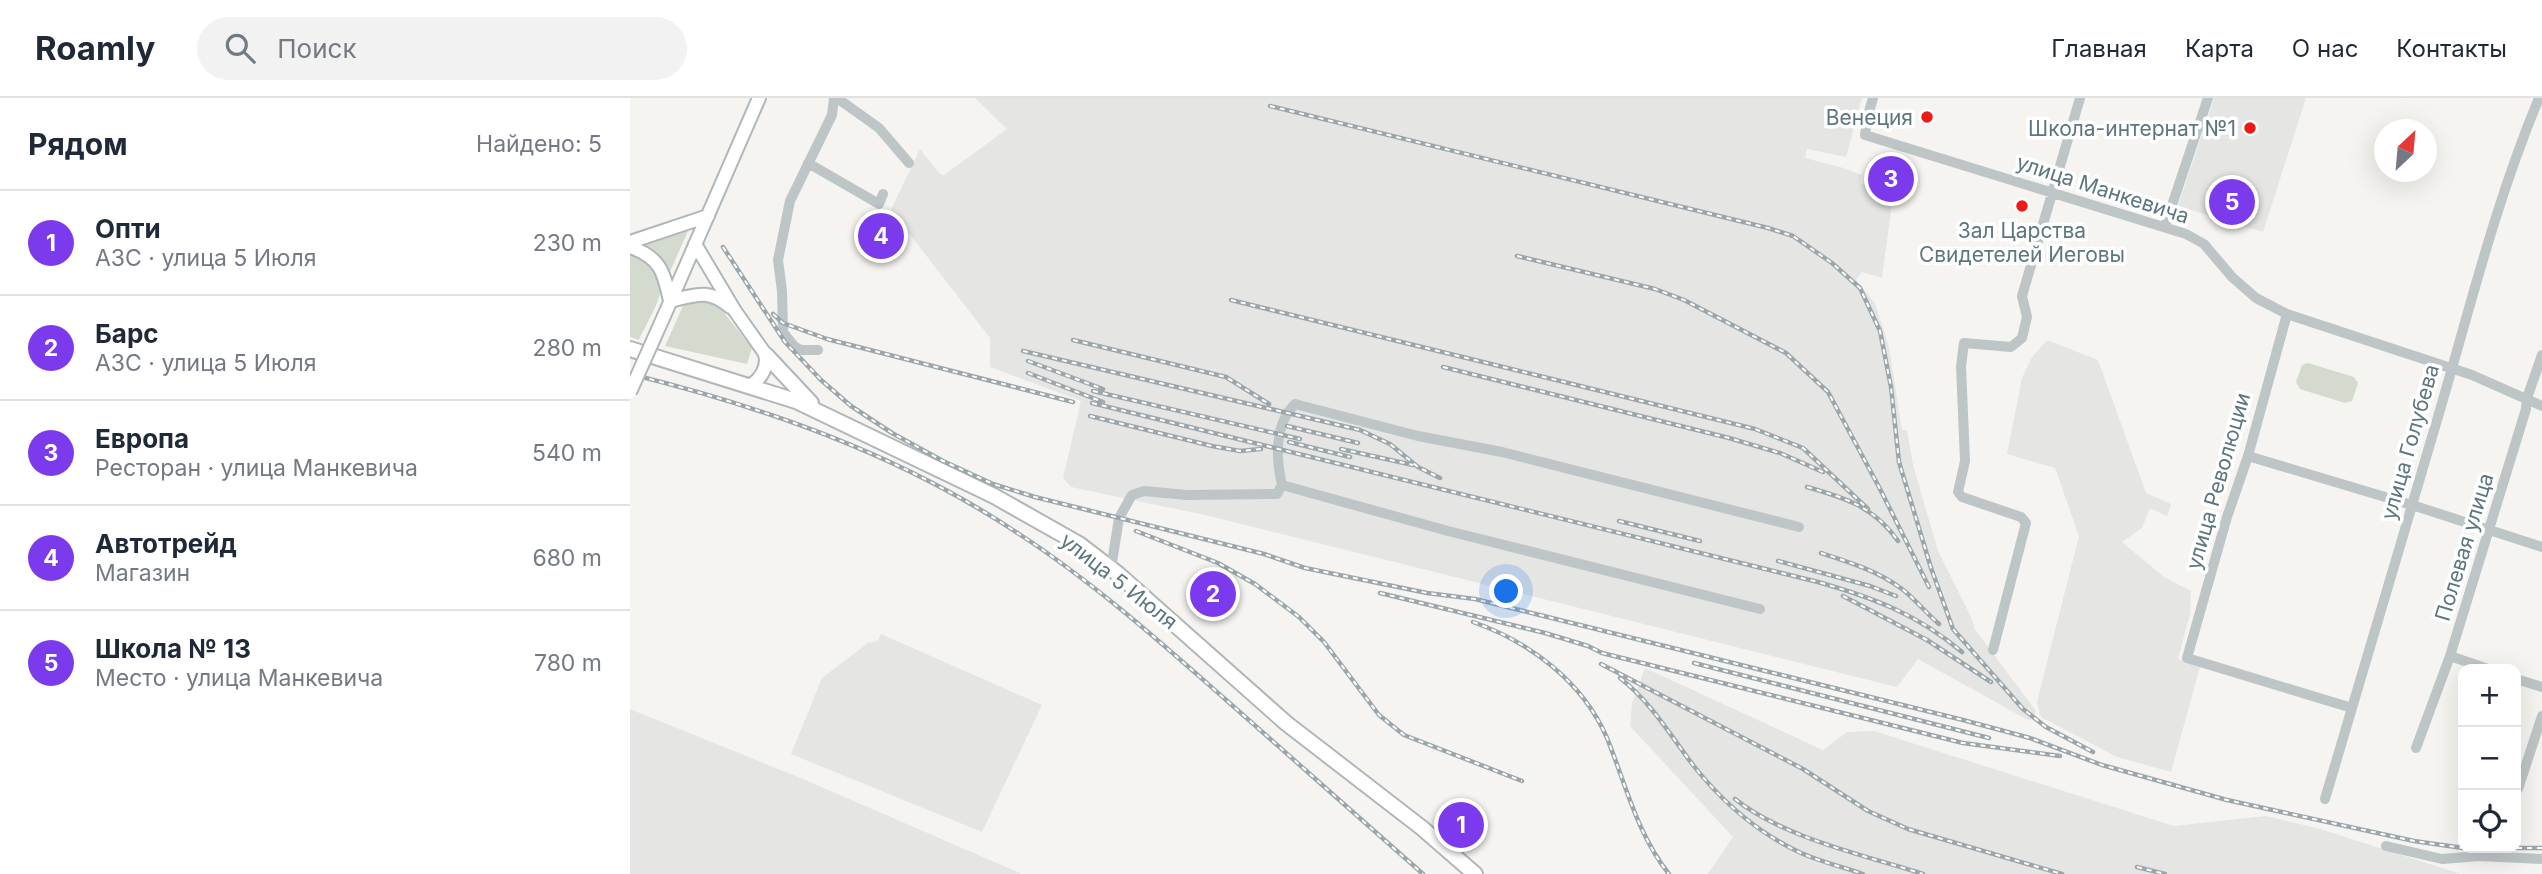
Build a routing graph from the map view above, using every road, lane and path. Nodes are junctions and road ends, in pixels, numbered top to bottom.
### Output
1 (759, 98) edge
2 (836, 98) edge
3 (1873, 98) edge
4 (2080, 98) edge
5 (2208, 98) edge
6 (2539, 98) edge
7 (808, 163) junction
8 (909, 163) dead end
9 (2053, 192) junction
10 (883, 194) dead end
11 (708, 216) junction
12 (2165, 226) junction
13 (630, 244) edge
14 (695, 244) junction
15 (670, 301) junction
16 (735, 311) junction
17 (2287, 314) junction
18 (630, 349) edge
19 (818, 350) dead end
20 (766, 355) junction
21 (2542, 355) edge
22 (2451, 369) junction
23 (751, 385) junction
24 (630, 392) edge
25 (2527, 398) junction
26 (2542, 406) edge
27 (822, 414) junction
28 (2248, 456) junction
29 (1282, 485) junction
30 (2412, 505) junction
31 (1799, 527) dead end
32 (2490, 529) junction
33 (2542, 548) edge
34 (1111, 569) junction
35 (1760, 609) dead end
36 (1993, 650) dead end
37 (2450, 656) junction
38 (2473, 664) edge
39 (2521, 681) edge
40 (2542, 687) edge
41 (2351, 708) junction
42 (2542, 716) edge
43 (2416, 748) dead end
44 (2521, 780) edge
45 (2325, 799) dead end
46 (2386, 846) dead end
47 (2542, 859) edge
48 (1475, 874) edge

1 - 11 main road
2 - 7 street
2 - 8 street
3 - 9 street, улица Манкевича
4 - 9 street
5 - 12 street
6 - 22 street, улица Голубева
7 - 10 street
7 - 19 street
9 - 12 street, улица Манкевича
9 - 36 street
11 - 13 main road
11 - 14 main road
12 - 17 street, улица Манкевича
13 - 15 main road
14 - 15 main road
14 - 16 main road
15 - 16 main road
15 - 24 main road, bridge
16 - 20 main road
17 - 22 street, улица Манкевича
17 - 28 street, улица Революции
18 - 23 highway, улица 5 Июля
20 - 23 main road
20 - 27 highway
21 - 25 street, Полевая улица
22 - 25 street, улица Манкевича
22 - 30 street, улица Голубева
23 - 27 highway, улица 5 Июля
25 - 26 street, улица Манкевича
25 - 32 street, Полевая улица
27 - 34 highway, улица 5 Июля
28 - 30 street
28 - 41 street, улица Революции
29 - 31 street
29 - 34 street
29 - 35 street
30 - 32 street
30 - 41 street, улица Голубева
32 - 33 street
32 - 37 street, Полевая улица
34 - 48 highway, улица 5 Июля
37 - 38 street
37 - 43 street, Полевая улица
39 - 40 street
41 - 45 street, улица Голубева
42 - 44 street
46 - 47 street

